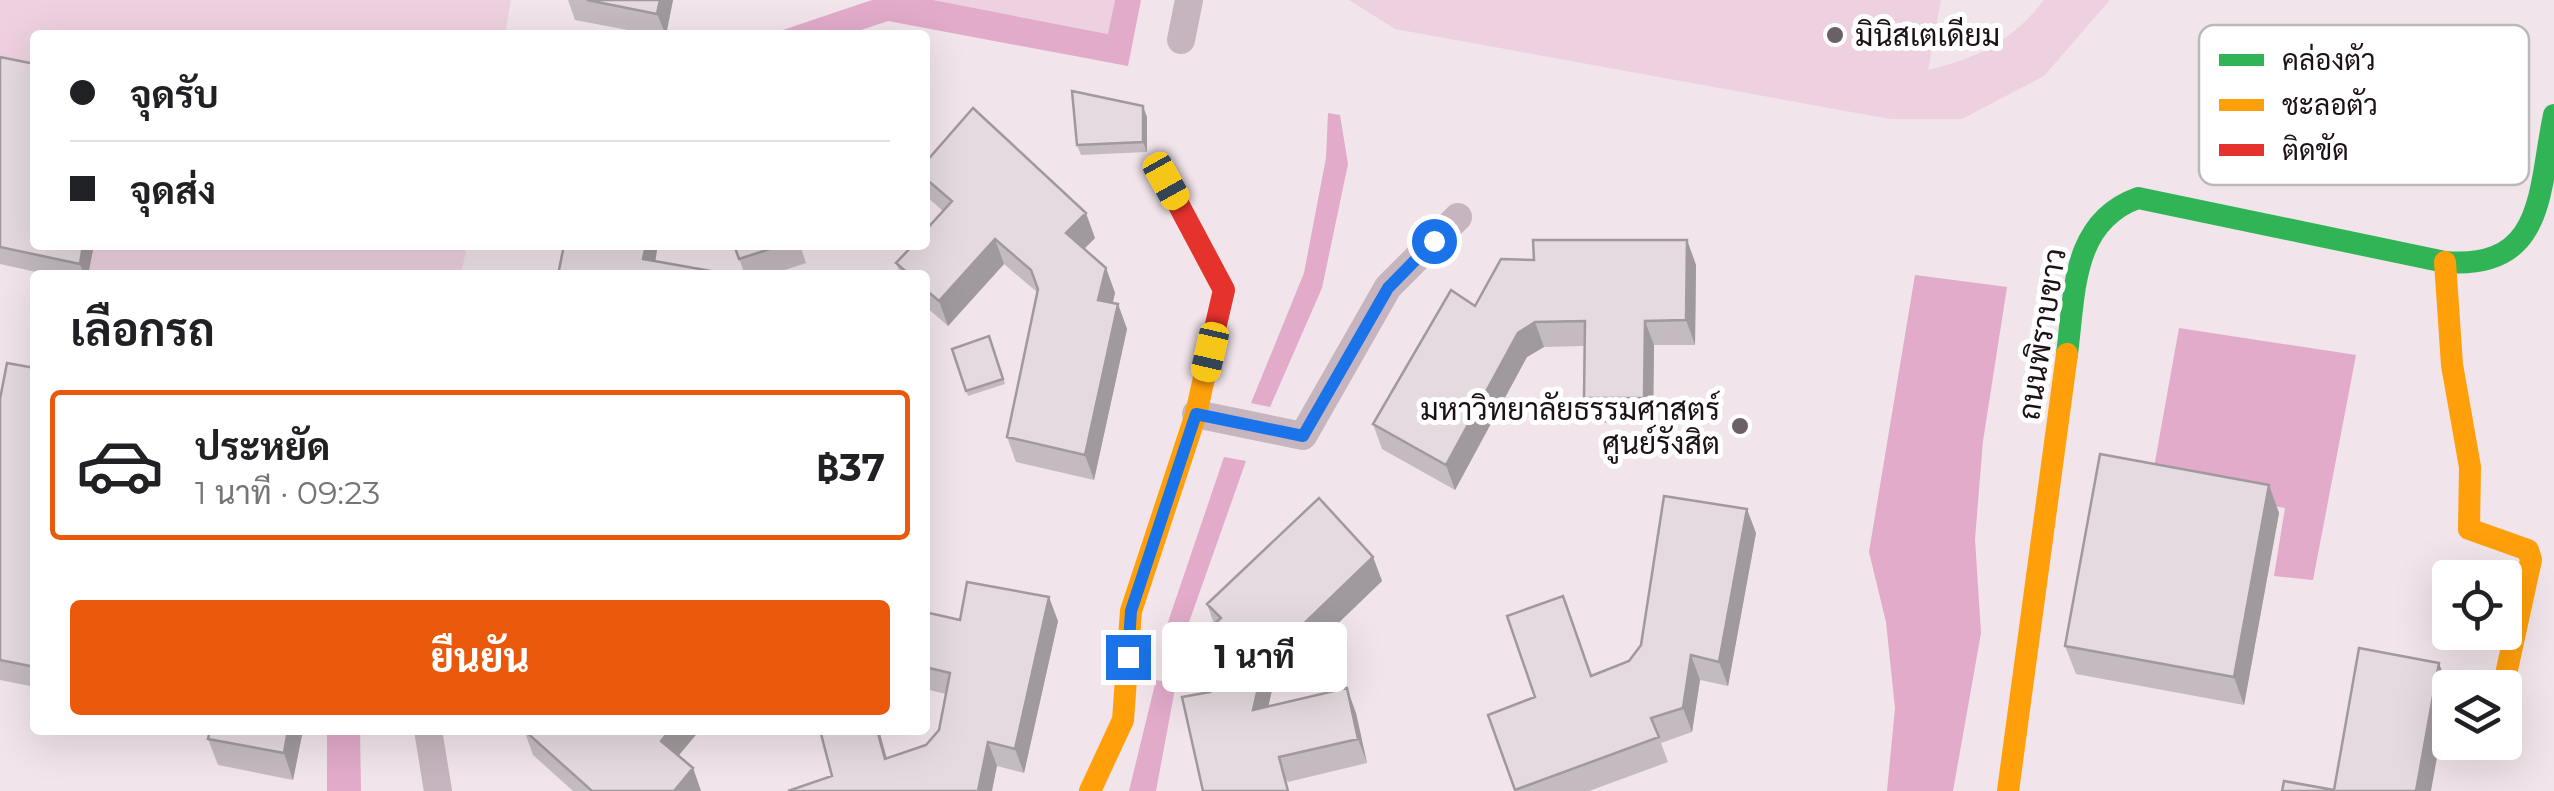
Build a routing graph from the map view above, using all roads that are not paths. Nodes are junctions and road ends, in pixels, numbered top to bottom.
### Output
1 (1189, 0) edge
2 (1181, 40) dead end
3 (2554, 115) edge
4 (1166, 181) dead end
5 (1458, 217) dead end
6 (2445, 262) junction
7 (1196, 414) junction
8 (2508, 670) edge
9 (429, 735) edge
10 (438, 791) edge
11 (1090, 791) edge
12 (2008, 791) edge

1 - 2 street
3 - 6 street, ถนนพิราบขาว
4 - 7 street
5 - 7 street
6 - 8 street
6 - 12 street, ถนนพิราบขาว
7 - 11 street
9 - 10 street

